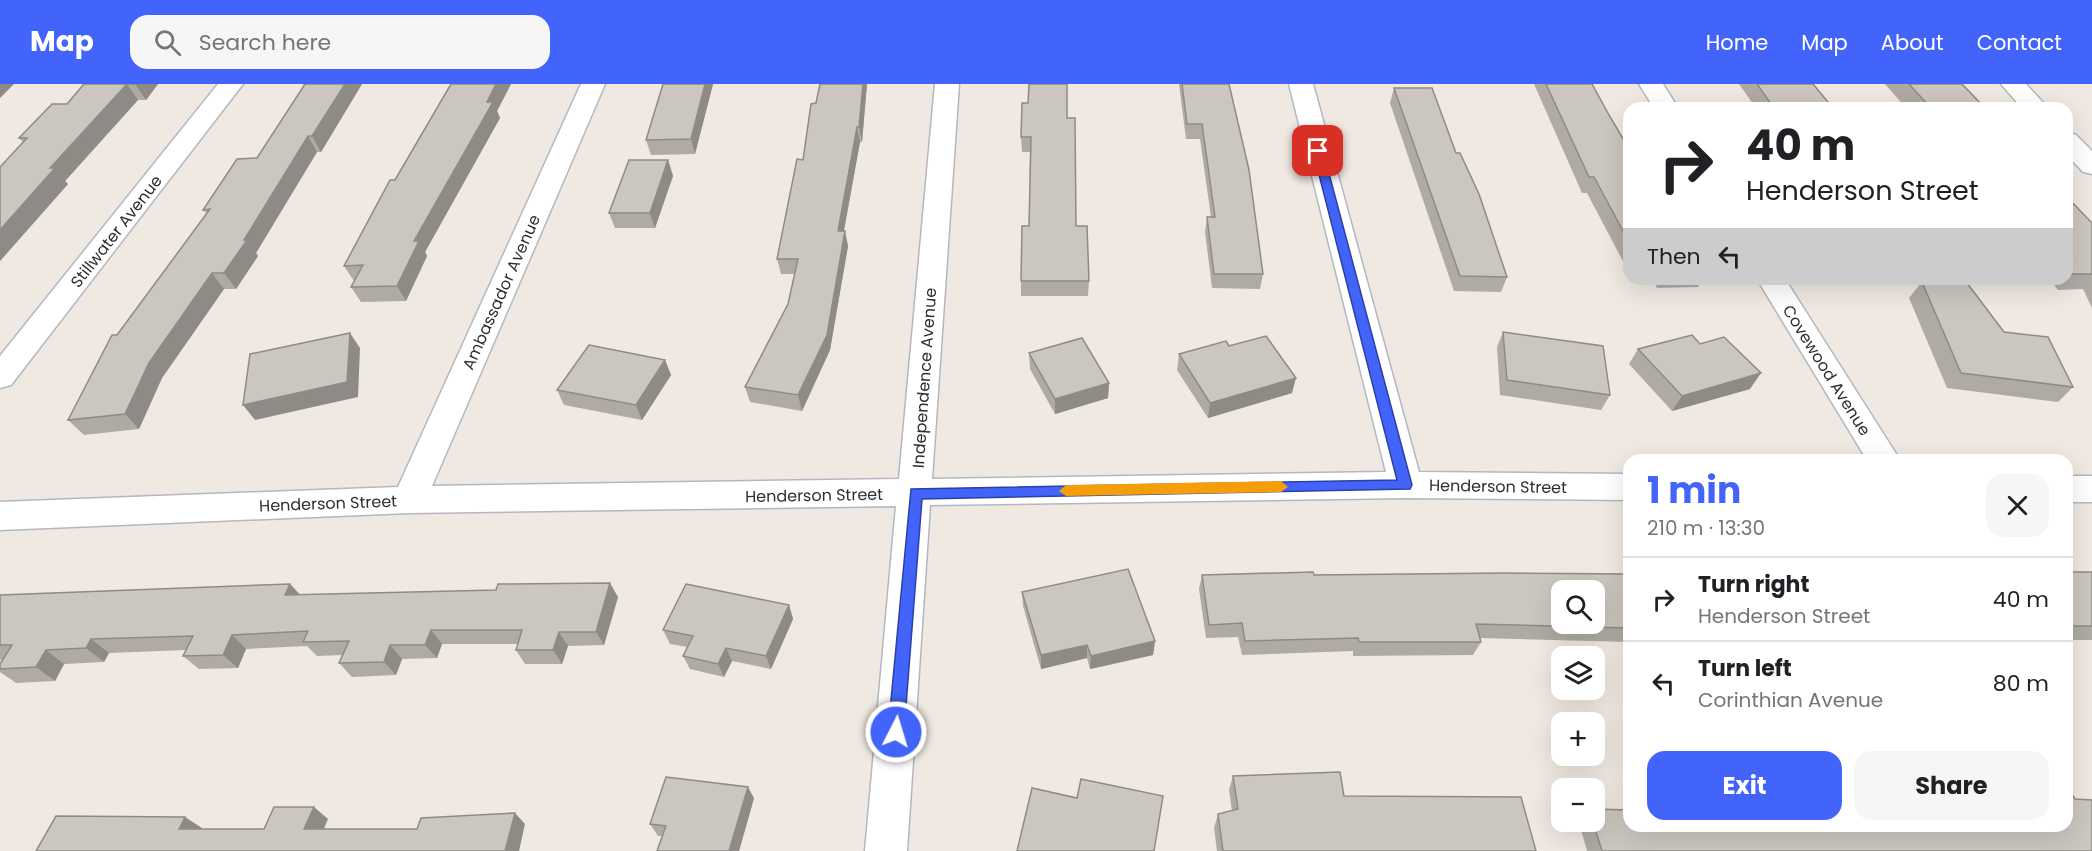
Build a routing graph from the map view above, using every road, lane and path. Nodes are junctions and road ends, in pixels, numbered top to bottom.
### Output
1 (231, 84) edge
2 (593, 84) edge
3 (946, 84) edge
4 (1300, 84) edge
5 (1651, 84) edge
6 (2013, 84) edge
7 (1662, 102) edge
8 (2030, 102) edge
9 (2073, 146) edge
10 (2092, 166) edge
11 (1776, 285) edge
12 (0, 377) edge
13 (1880, 454) edge
14 (1406, 485) junction
15 (1623, 487) edge
16 (2073, 489) edge
17 (2092, 489) edge
18 (916, 493) junction
19 (409, 500) junction
20 (0, 516) edge
21 (886, 851) edge

1 - 12 street, Stillwater Avenue
2 - 19 street, Ambassador Avenue
3 - 18 street, Independence Avenue
4 - 14 street
5 - 7 street
6 - 8 street
9 - 10 street
11 - 13 street, Covewood Avenue
14 - 15 street, Henderson Street
14 - 18 street, Henderson Street
16 - 17 street
18 - 19 street, Henderson Street
18 - 21 street, Independence Avenue
19 - 20 street, Henderson Street

